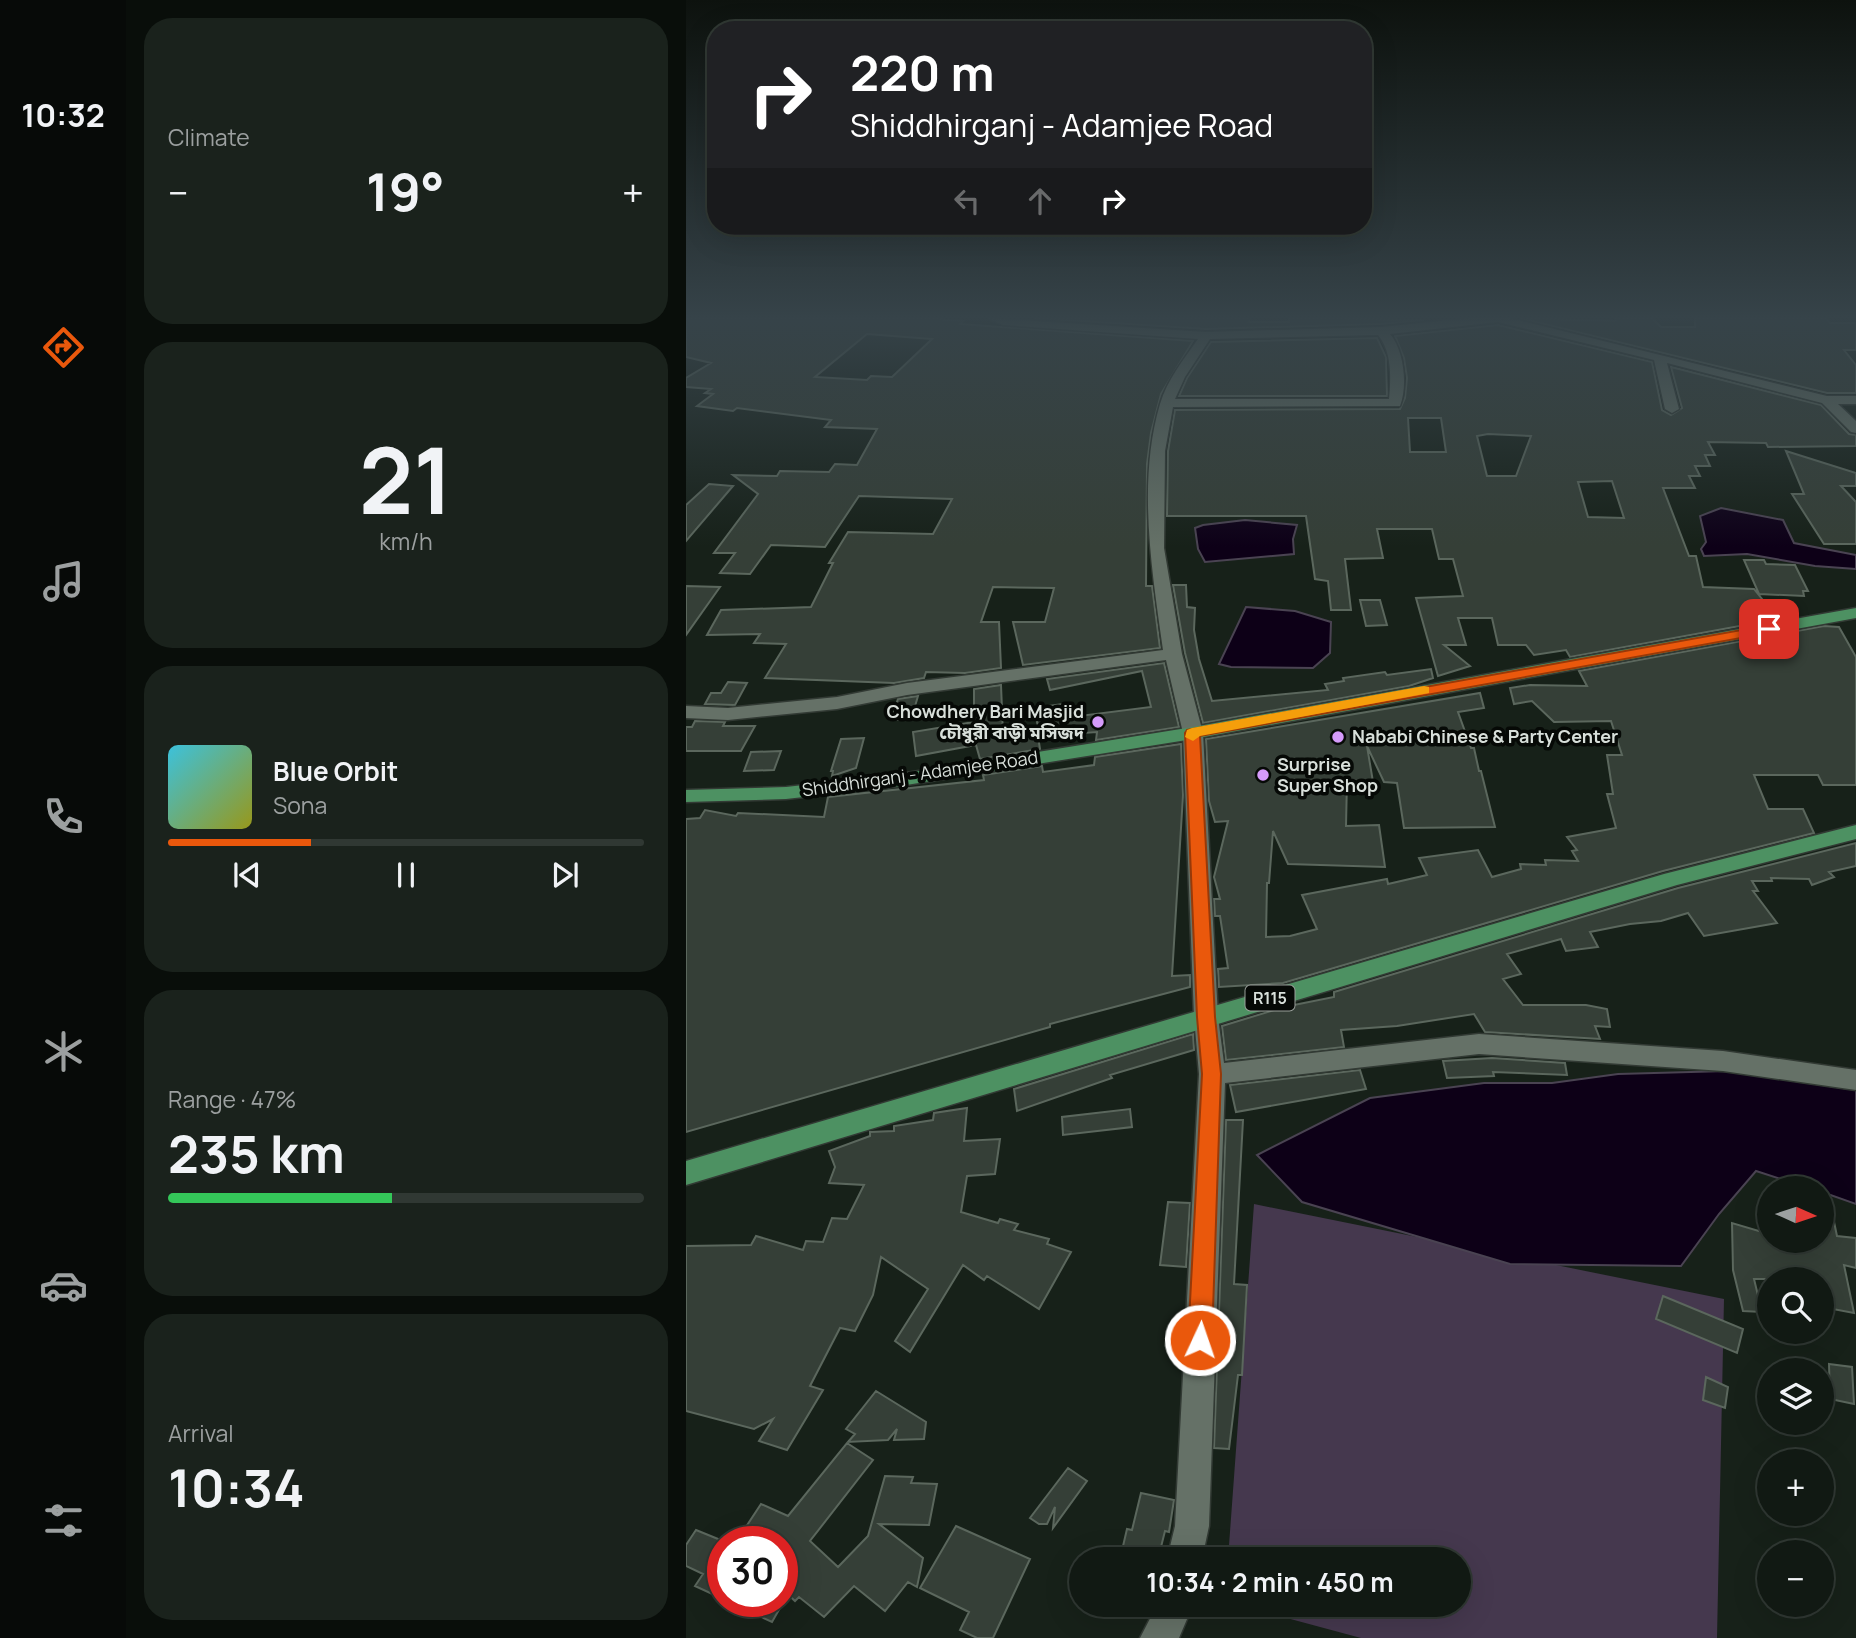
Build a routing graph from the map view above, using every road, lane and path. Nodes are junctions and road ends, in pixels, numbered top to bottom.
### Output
1 (1171, 394) edge
2 (1395, 394) edge
3 (1669, 394) edge
4 (1805, 394) edge
5 (1827, 400) junction
6 (1856, 400) edge
7 (1167, 404) junction
8 (1672, 409) dead end
9 (1856, 429) edge
10 (1856, 613) edge
11 (1173, 654) junction
12 (686, 712) edge
13 (1192, 733) junction
14 (686, 796) edge
15 (1856, 832) edge
16 (1206, 1017) junction
17 (1212, 1074) junction
18 (1856, 1080) edge
19 (686, 1173) edge
20 (1188, 1547) edge
21 (1171, 1617) edge
22 (1158, 1638) edge

1 - 7 street
2 - 7 street
3 - 8 street
4 - 5 street
5 - 6 street
5 - 9 street
7 - 11 street
10 - 13 main road, Shiddhirganj - Adamjee Road
11 - 12 street
11 - 13 street
13 - 14 main road, Shiddhirganj - Adamjee Road
13 - 16 street
15 - 16 main road, R115
16 - 17 street
16 - 19 main road, R115
17 - 18 street
17 - 20 street
21 - 22 street

